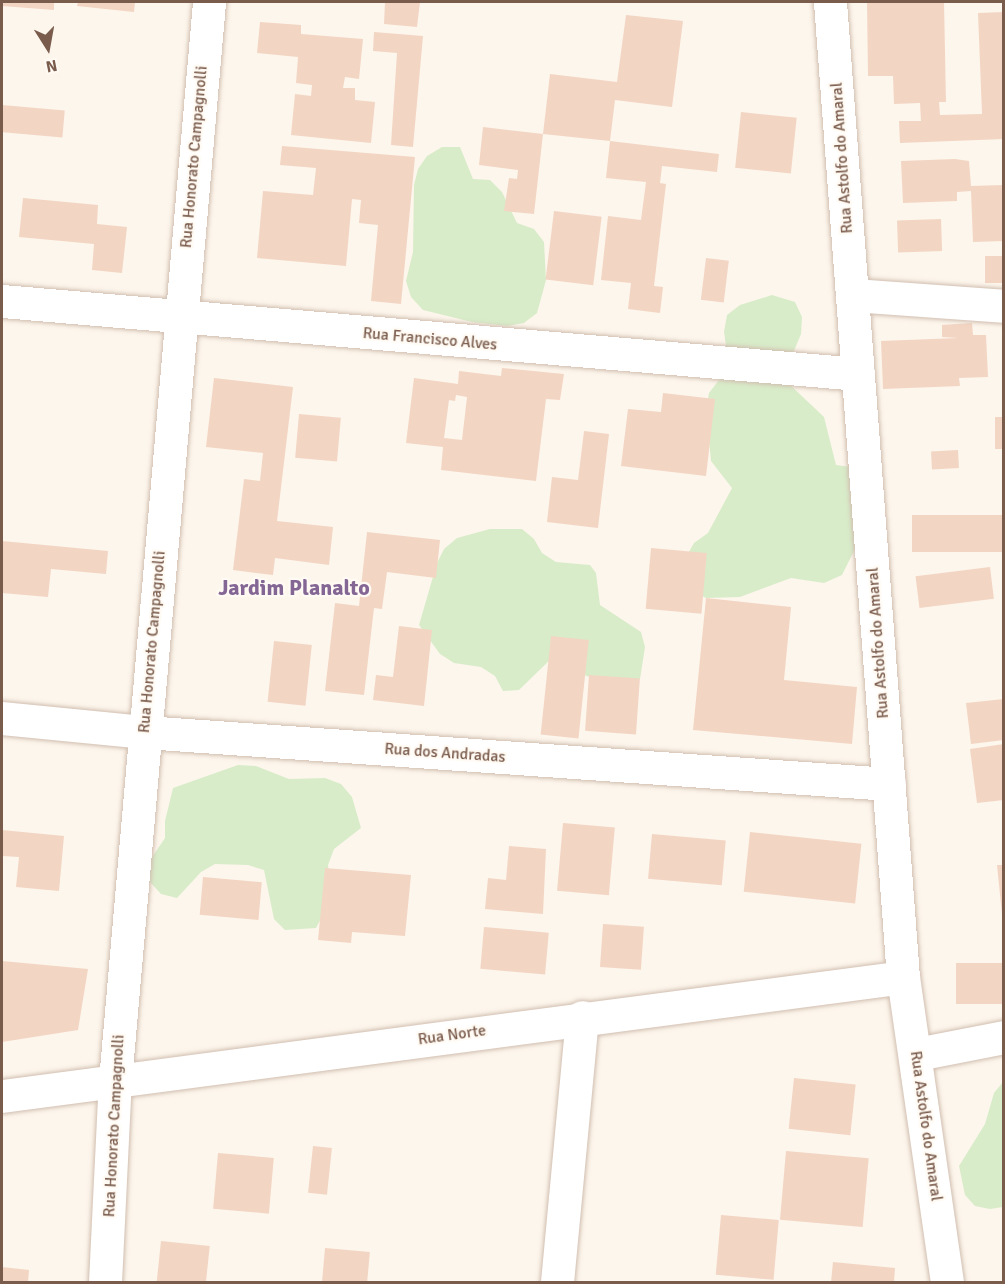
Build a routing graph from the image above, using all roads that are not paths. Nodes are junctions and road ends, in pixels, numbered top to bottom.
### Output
1 (209, 2) edge
2 (830, 2) edge
3 (852, 295) junction
4 (2, 301) edge
5 (1004, 306) edge
6 (179, 319) junction
7 (858, 374) junction
8 (2, 718) edge
9 (144, 732) junction
10 (889, 784) junction
11 (903, 977) junction
12 (582, 1017) junction
13 (1004, 1037) edge
14 (917, 1054) junction
15 (116, 1081) junction
16 (2, 1096) edge
17 (105, 1282) edge
18 (557, 1282) edge
19 (947, 1282) edge

1 - 6 street, Rua Honorato Campagnolli
2 - 3 street, Rua Astolfo do Amaral
3 - 5 street
3 - 7 street, Rua Astolfo do Amaral
4 - 6 street, Rua Francisco Alves
6 - 7 street, Rua Francisco Alves
6 - 9 street, Rua Honorato Campagnolli
7 - 10 street, Rua Astolfo do Amaral
8 - 9 street, Rua dos Andradas
9 - 10 street, Rua dos Andradas
9 - 15 street, Rua Honorato Campagnolli
10 - 11 street, Rua Astolfo do Amaral
11 - 12 street, Rua Norte
11 - 14 street, Rua Astolfo do Amaral
12 - 15 street, Rua Norte
12 - 18 street
13 - 14 street
14 - 19 street, Rua Astolfo do Amaral
15 - 16 street, Rua Norte
15 - 17 street, Rua Honorato Campagnolli

